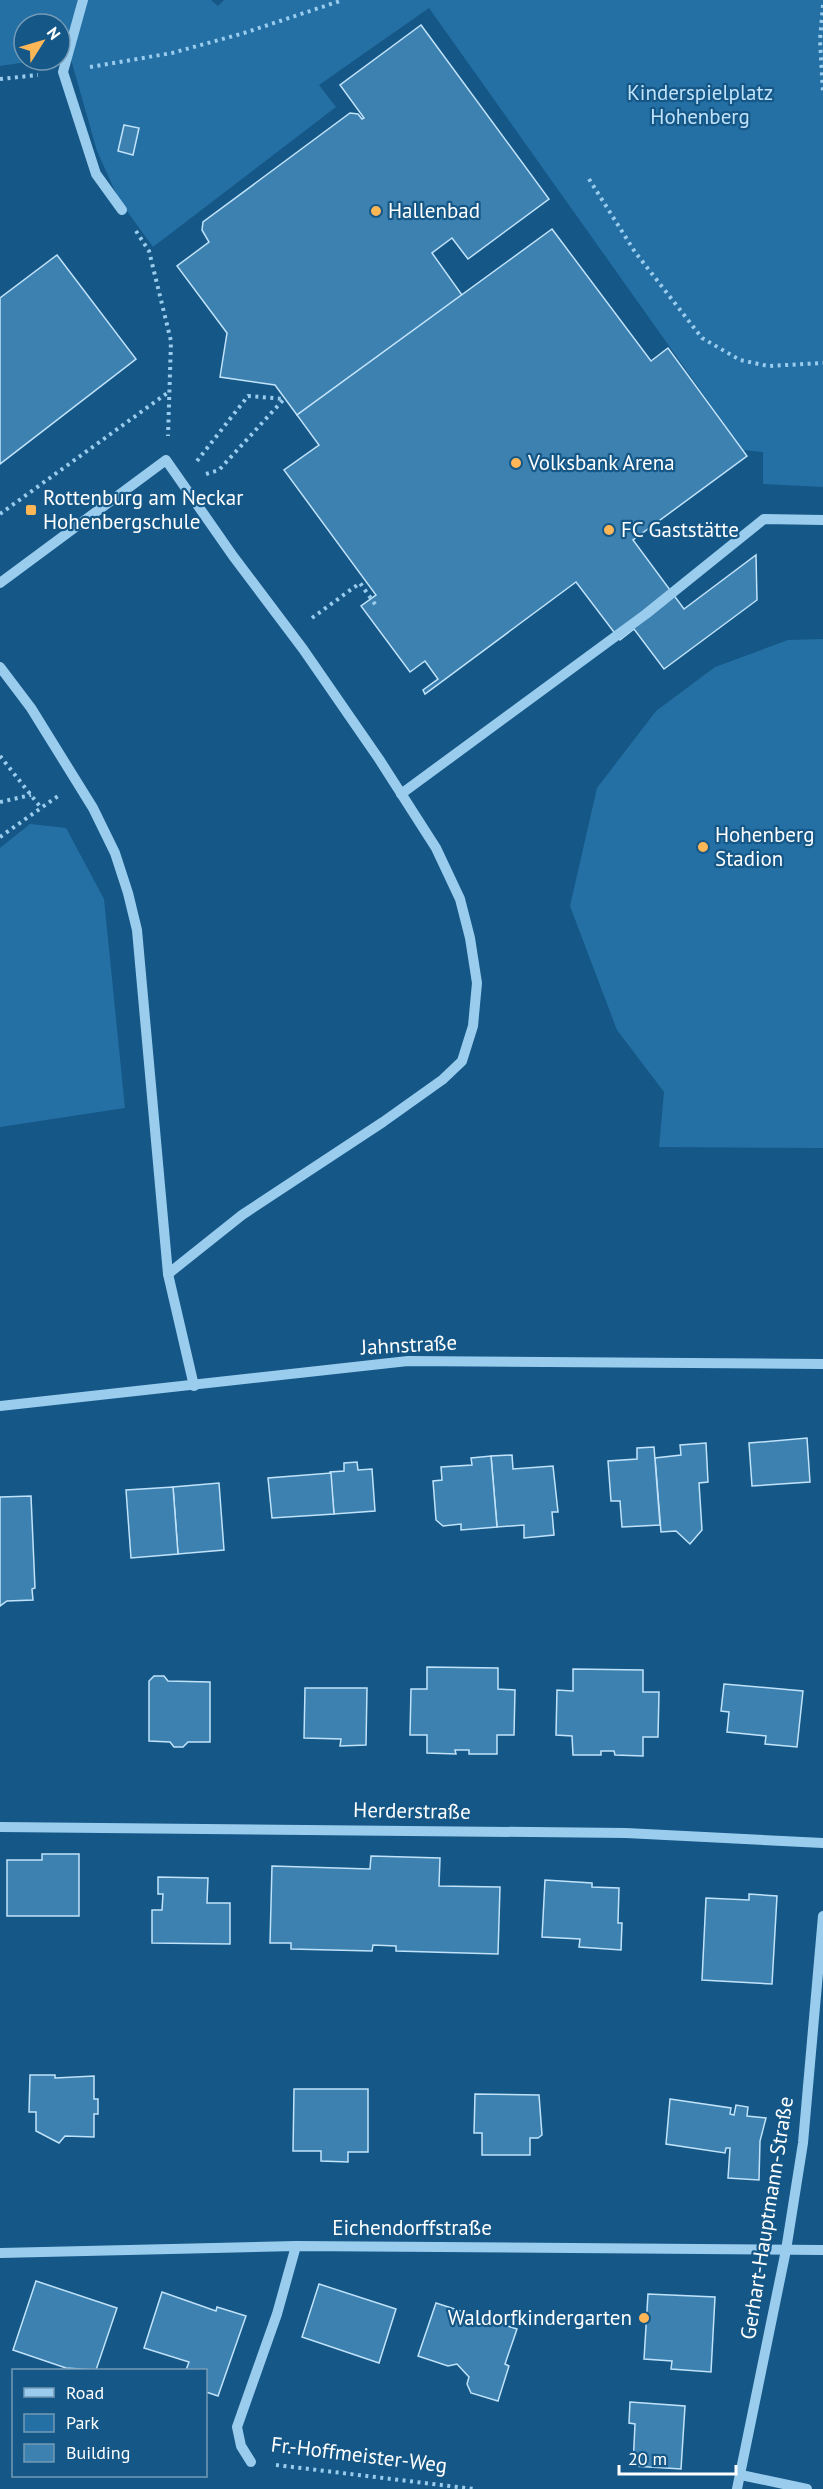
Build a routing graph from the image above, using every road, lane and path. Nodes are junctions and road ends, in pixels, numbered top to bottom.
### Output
1 (83, 0) edge
2 (343, 0) edge
3 (823, 6) edge
4 (72, 40) edge
5 (72, 70) edge
6 (63, 72) joint
7 (0, 79) edge
8 (823, 93) edge
9 (589, 179) dead end
10 (122, 210) joint
11 (823, 363) edge
12 (171, 390) junction
13 (166, 460) junction
14 (219, 470) dead end
15 (181, 481) junction
16 (0, 514) edge
17 (823, 519) edge
18 (0, 583) edge
19 (377, 607) dead end
20 (291, 633) junction
21 (0, 667) edge
22 (0, 756) edge
23 (78, 781) junction
24 (31, 795) junction
25 (401, 795) junction
26 (0, 802) edge
27 (42, 809) junction
28 (0, 837) edge
29 (168, 1274) junction
30 (823, 1364) edge
31 (194, 1386) junction
32 (0, 1406) edge
33 (0, 1827) edge
34 (823, 1843) edge
35 (823, 1916) edge
36 (296, 2246) junction
37 (786, 2250) junction
38 (823, 2250) edge
39 (0, 2253) edge
40 (251, 2462) joint
41 (741, 2475) junction
42 (474, 2489) edge
43 (736, 2489) edge
44 (807, 2489) edge

1 - 4 street
2 - 5 path
3 - 8 path
6 - 7 path
6 - 10 street
9 - 11 path
10 - 12 path
12 - 13 path
12 - 16 path
13 - 15 street
13 - 18 street
14 - 15 path
15 - 20 street
17 - 25 street
19 - 20 path
20 - 25 street
21 - 23 street
22 - 24 path
23 - 27 path
23 - 29 street
24 - 26 path
24 - 27 path
25 - 29 street
27 - 28 path
29 - 31 street
30 - 31 street, Jahnstraße
31 - 32 street, Jahnstraße
33 - 34 street, Herderstraße
35 - 37 street, Gerhart-Hauptmann-Straße
36 - 37 street, Eichendorffstraße
36 - 39 street, Eichendorffstraße
36 - 40 street, Fr.-Hoffmeister-Weg
37 - 38 street, Eichendorffstraße
37 - 41 street, Gerhart-Hauptmann-Straße
40 - 42 path, Fr.-Hoffmeister-Weg
41 - 43 street, Gerhart-Hauptmann-Straße
41 - 44 street

